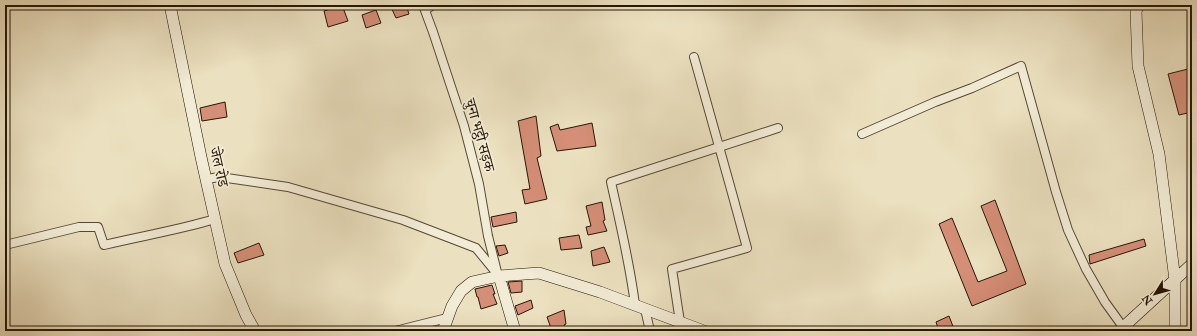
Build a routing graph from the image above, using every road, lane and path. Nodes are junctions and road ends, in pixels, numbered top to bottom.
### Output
1 (170, 5) edge
2 (433, 5) edge
3 (1138, 5) edge
4 (424, 8) edge
5 (694, 57) dead end
6 (778, 128) dead end
7 (862, 134) dead end
8 (719, 148) junction
9 (206, 179) junction
10 (215, 219) junction
11 (5, 245) edge
12 (1192, 264) edge
13 (498, 276) junction
14 (1175, 280) junction
15 (640, 307) junction
16 (447, 318) junction
17 (680, 322) junction
18 (1121, 329) edge
19 (255, 331) edge
20 (395, 331) edge
21 (443, 331) edge
22 (515, 331) edge
23 (650, 331) edge
24 (704, 331) edge
25 (1175, 331) edge

1 - 9 street, जेल रोड
2 - 4 street
3 - 14 street
4 - 13 street, चुना भट्ठी सड़क
5 - 8 street
6 - 8 street
7 - 18 street
8 - 15 street
8 - 17 street
9 - 10 street, जेल रोड
9 - 13 street
10 - 11 street
10 - 19 street, जेल रोड
12 - 14 street
13 - 15 street
13 - 16 street
13 - 22 street
14 - 18 street
14 - 25 street
15 - 17 street
15 - 23 street
16 - 20 street
16 - 21 street
17 - 24 street

